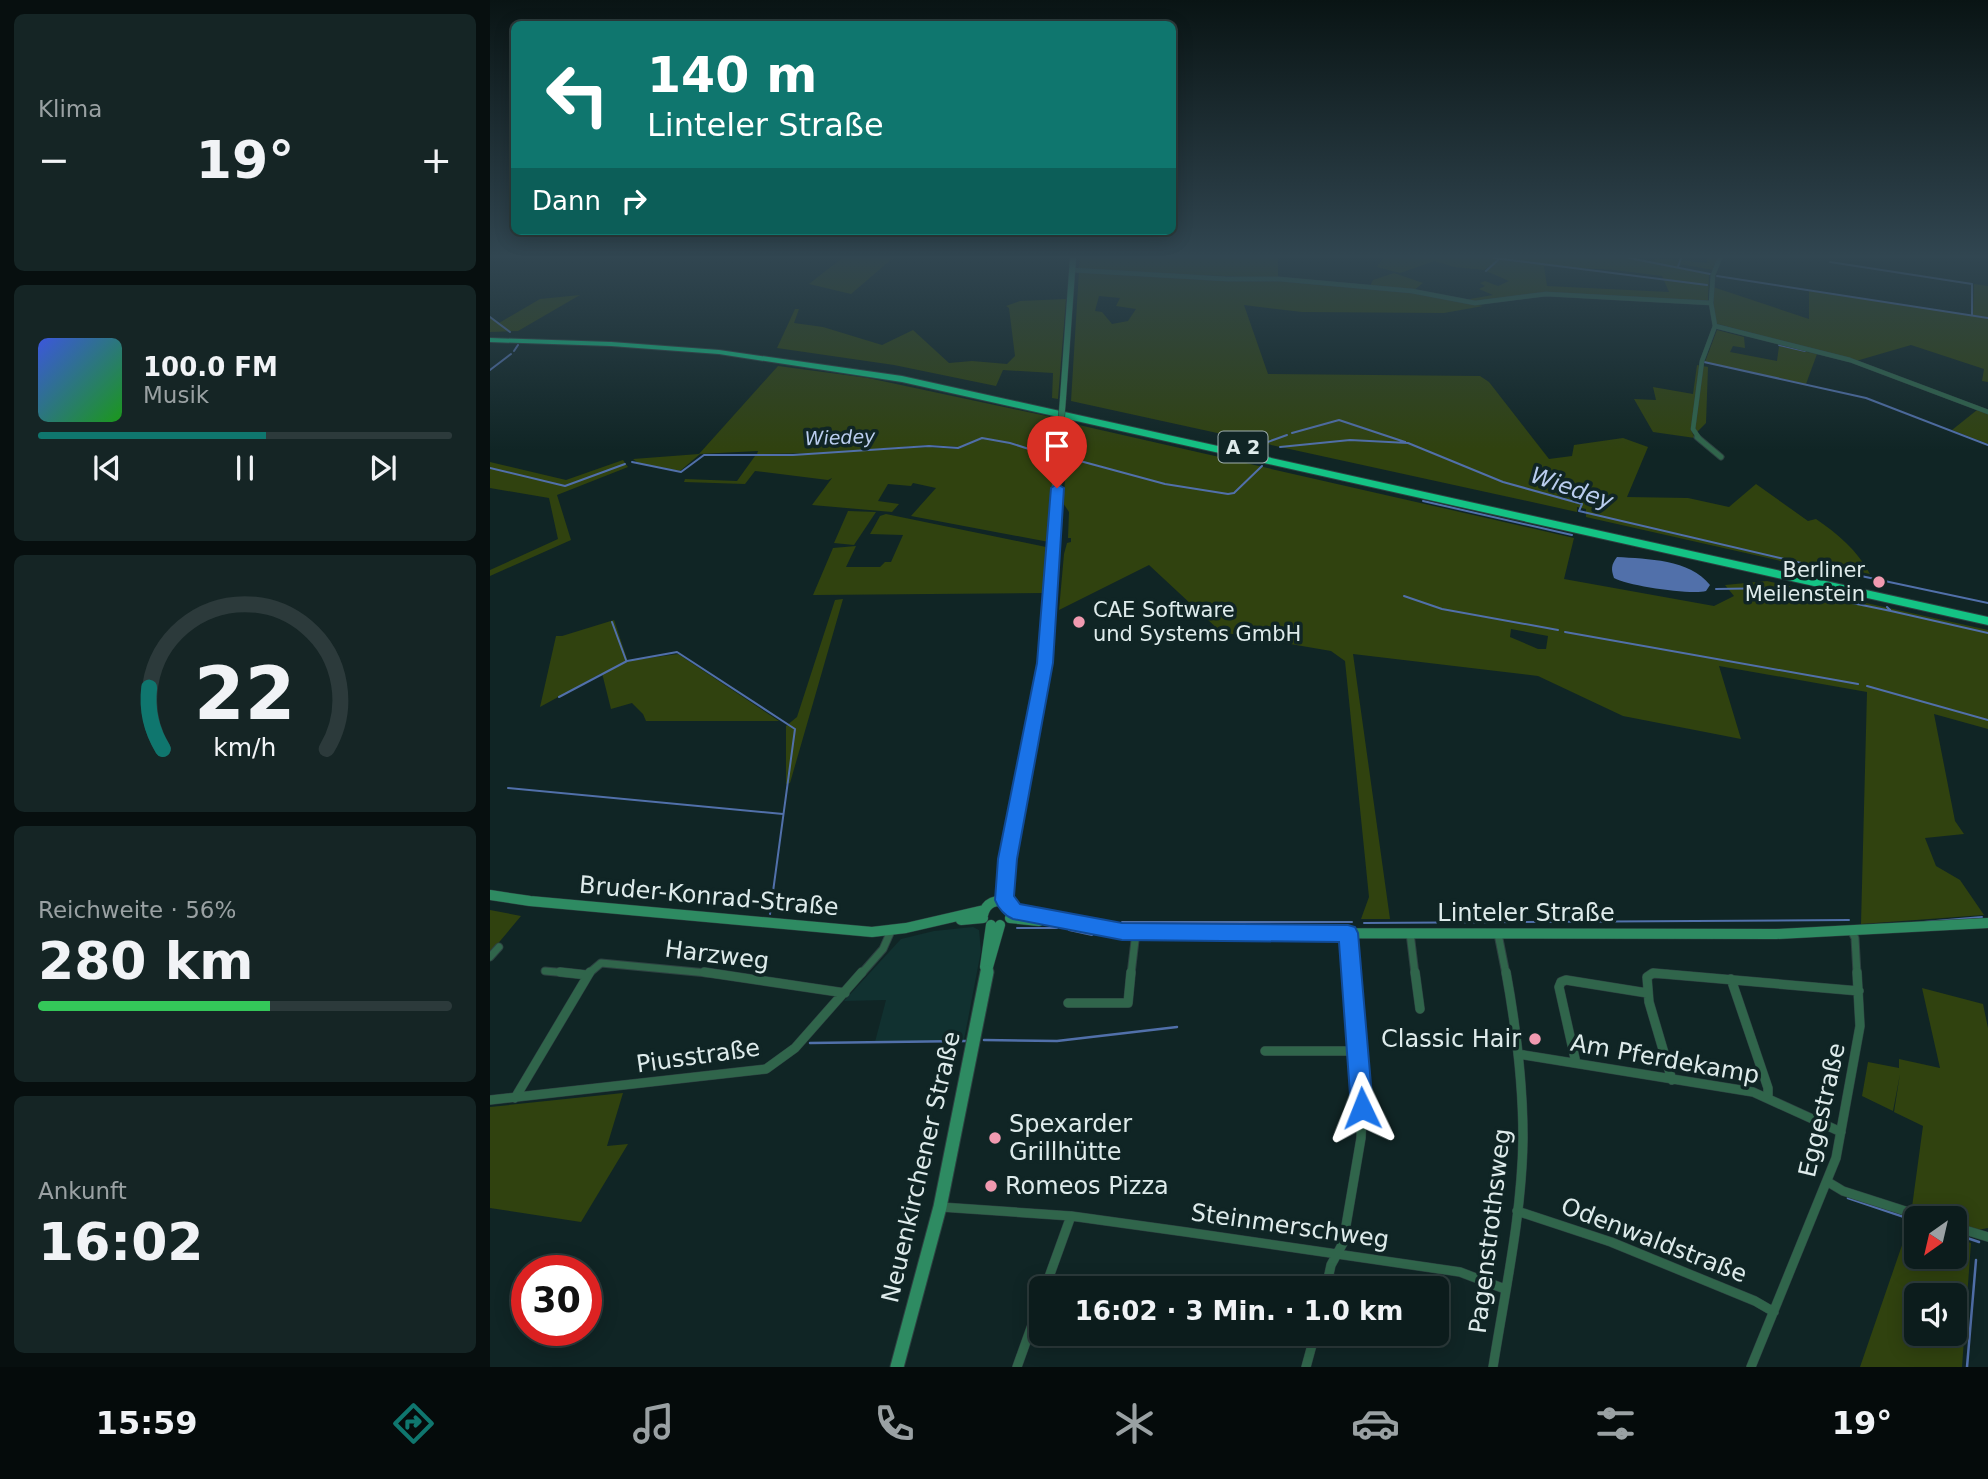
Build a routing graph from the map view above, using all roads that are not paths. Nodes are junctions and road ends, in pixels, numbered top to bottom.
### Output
1 (1068, 322) edge
2 (1713, 322) edge
3 (1714, 326) junction
4 (490, 338) edge
5 (1988, 412) edge
6 (1721, 457) dead end
7 (1988, 612) edge
8 (1988, 621) edge
9 (490, 895) edge
10 (1000, 900) junction
11 (997, 918) junction
12 (1988, 923) edge
13 (891, 931) junction
14 (1136, 932) junction
15 (1852, 932) junction
16 (1348, 933) junction
17 (1410, 933) junction
18 (1498, 934) junction
19 (499, 947) dead end
20 (490, 957) edge
21 (545, 971) dead end
22 (587, 975) junction
23 (1731, 979) junction
24 (1859, 991) junction
25 (845, 993) junction
26 (1647, 993) junction
27 (1068, 1003) dead end
28 (1420, 1009) dead end
29 (1265, 1051) dead end
30 (1359, 1051) junction
31 (1518, 1054) junction
32 (1576, 1063) junction
33 (1672, 1080) junction
34 (1768, 1096) junction
35 (515, 1098) junction
36 (490, 1100) edge
37 (1840, 1132) junction
38 (1828, 1182) junction
39 (940, 1207) junction
40 (1517, 1211) junction
41 (1904, 1211) edge
42 (1071, 1216) junction
43 (1967, 1231) edge
44 (1988, 1237) edge
45 (1337, 1254) junction
46 (1049, 1276) edge
47 (1330, 1276) edge
48 (1505, 1289) junction
49 (1774, 1312) junction
50 (1029, 1334) edge
51 (1312, 1346) edge
52 (897, 1367) edge
53 (1017, 1367) edge
54 (1307, 1367) edge
55 (1493, 1367) edge
56 (1751, 1367) edge

1 - 10 main road, bridge
2 - 3 street
3 - 5 street
3 - 6 street
4 - 7 highway, A 2
4 - 8 highway, A 2
9 - 13 main road, Bruder-Konrad-Straße
10 - 11 main road
10 - 11 main road
11 - 13 main road, Bruder-Konrad-Straße
11 - 14 main road, Linteler Straße
11 - 39 main road, Neuenkirchener Straße
12 - 15 main road, Linteler Straße
13 - 25 street, Piusstraße
14 - 16 main road, Linteler Straße
14 - 27 street
15 - 18 main road, Linteler Straße
15 - 24 street, Eggestraße
16 - 17 main road, Linteler Straße
16 - 30 street
17 - 18 main road, Linteler Straße
17 - 28 street
18 - 31 street, Pagenstrothsweg
19 - 20 street
21 - 22 street, Harzweg
22 - 25 street, Harzweg
22 - 35 street
23 - 24 street
23 - 26 street
23 - 34 street
24 - 37 street, Eggestraße
25 - 35 street, Piusstraße
26 - 32 street
26 - 33 street
29 - 30 street
30 - 45 street
31 - 32 street, Am Pferdekamp
31 - 40 street, Pagenstrothsweg
32 - 33 street, Am Pferdekamp
33 - 34 street, Am Pferdekamp
34 - 37 street, Am Pferdekamp
35 - 36 street, Piusstraße
37 - 38 street, Eggestraße
38 - 41 street
38 - 49 street, Eggestraße
39 - 42 street, Steinmerschweg
39 - 52 main road, Neuenkirchener Straße
40 - 48 street, Pagenstrothsweg
40 - 49 street, Odenwaldstraße
42 - 45 street, Steinmerschweg
42 - 46 street
43 - 44 street
45 - 47 street
45 - 48 street, Steinmerschweg
48 - 55 street, Pagenstrothsweg
49 - 56 street, Eggestraße
50 - 53 street
51 - 54 street

